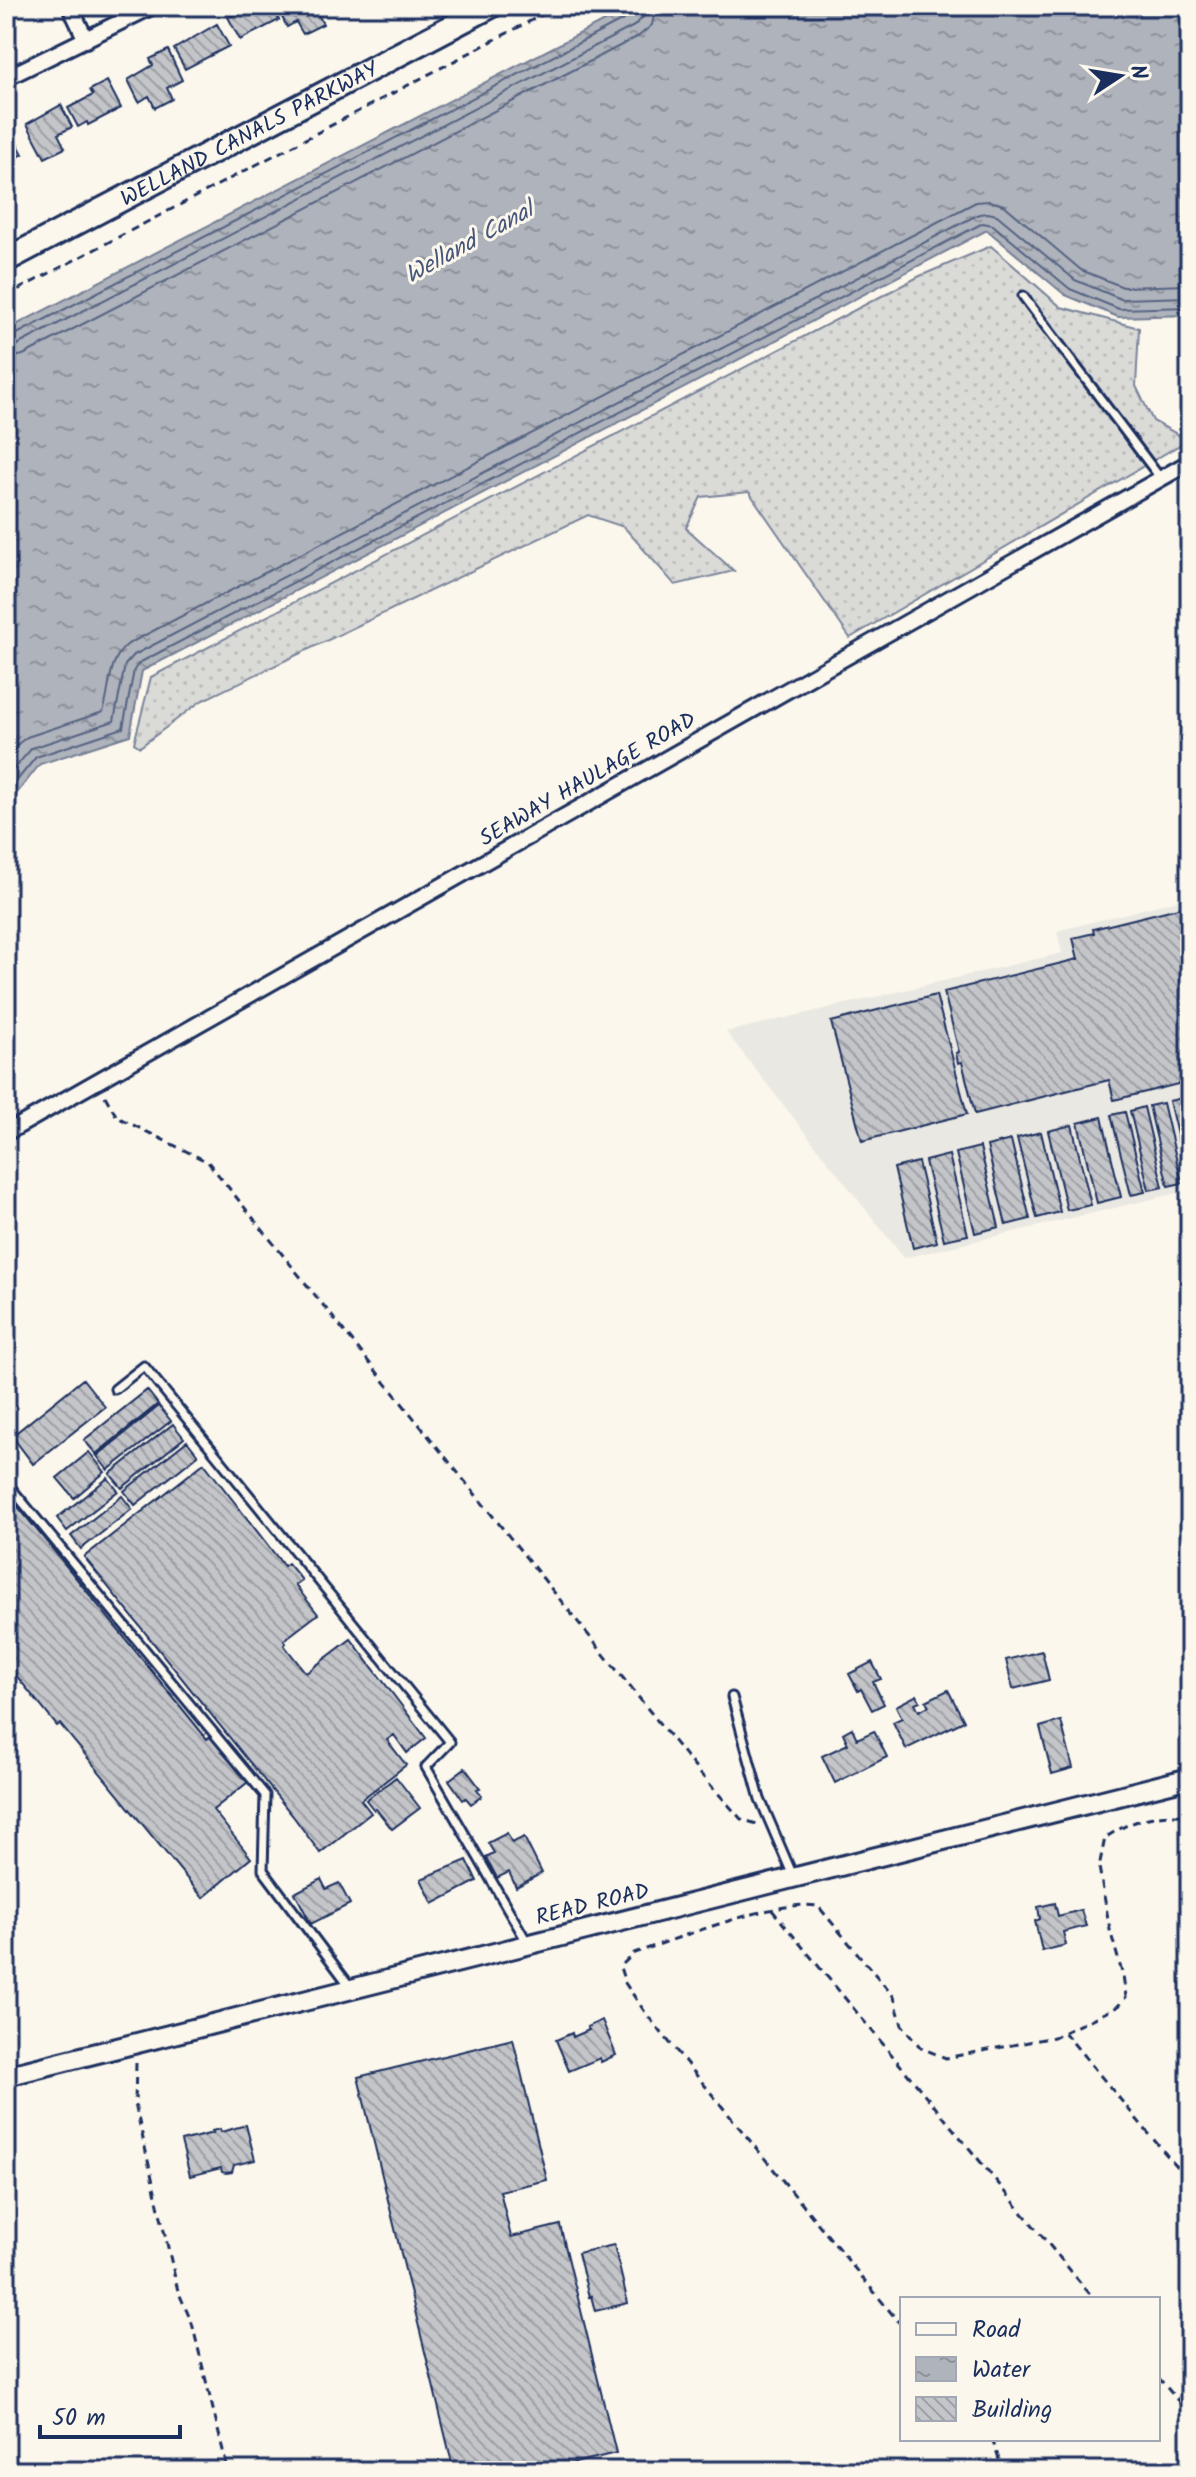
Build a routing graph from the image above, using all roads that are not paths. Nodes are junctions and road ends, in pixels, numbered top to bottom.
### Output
1 (70, 6) edge
2 (153, 6) edge
3 (491, 6) edge
4 (86, 40) junction
5 (6, 78) edge
6 (6, 260) edge
7 (1023, 296) dead end
8 (1190, 462) edge
9 (1161, 479) junction
10 (6, 1133) edge
11 (115, 1389) dead end
12 (6, 1482) edge
13 (732, 1697) dead end
14 (1190, 1778) edge
15 (794, 1878) junction
16 (528, 1944) junction
17 (352, 1989) junction
18 (6, 2076) edge

1 - 4 street
2 - 4 street
3 - 6 main road, WELLAND CANALS PARKWAY
4 - 5 street
7 - 9 lane
8 - 9 street, SEAWAY HAULAGE ROAD
9 - 10 street, SEAWAY HAULAGE ROAD
11 - 16 lane
12 - 17 lane
13 - 15 lane
14 - 15 street, READ ROAD
15 - 16 street, READ ROAD
16 - 17 street, READ ROAD
17 - 18 street, READ ROAD

